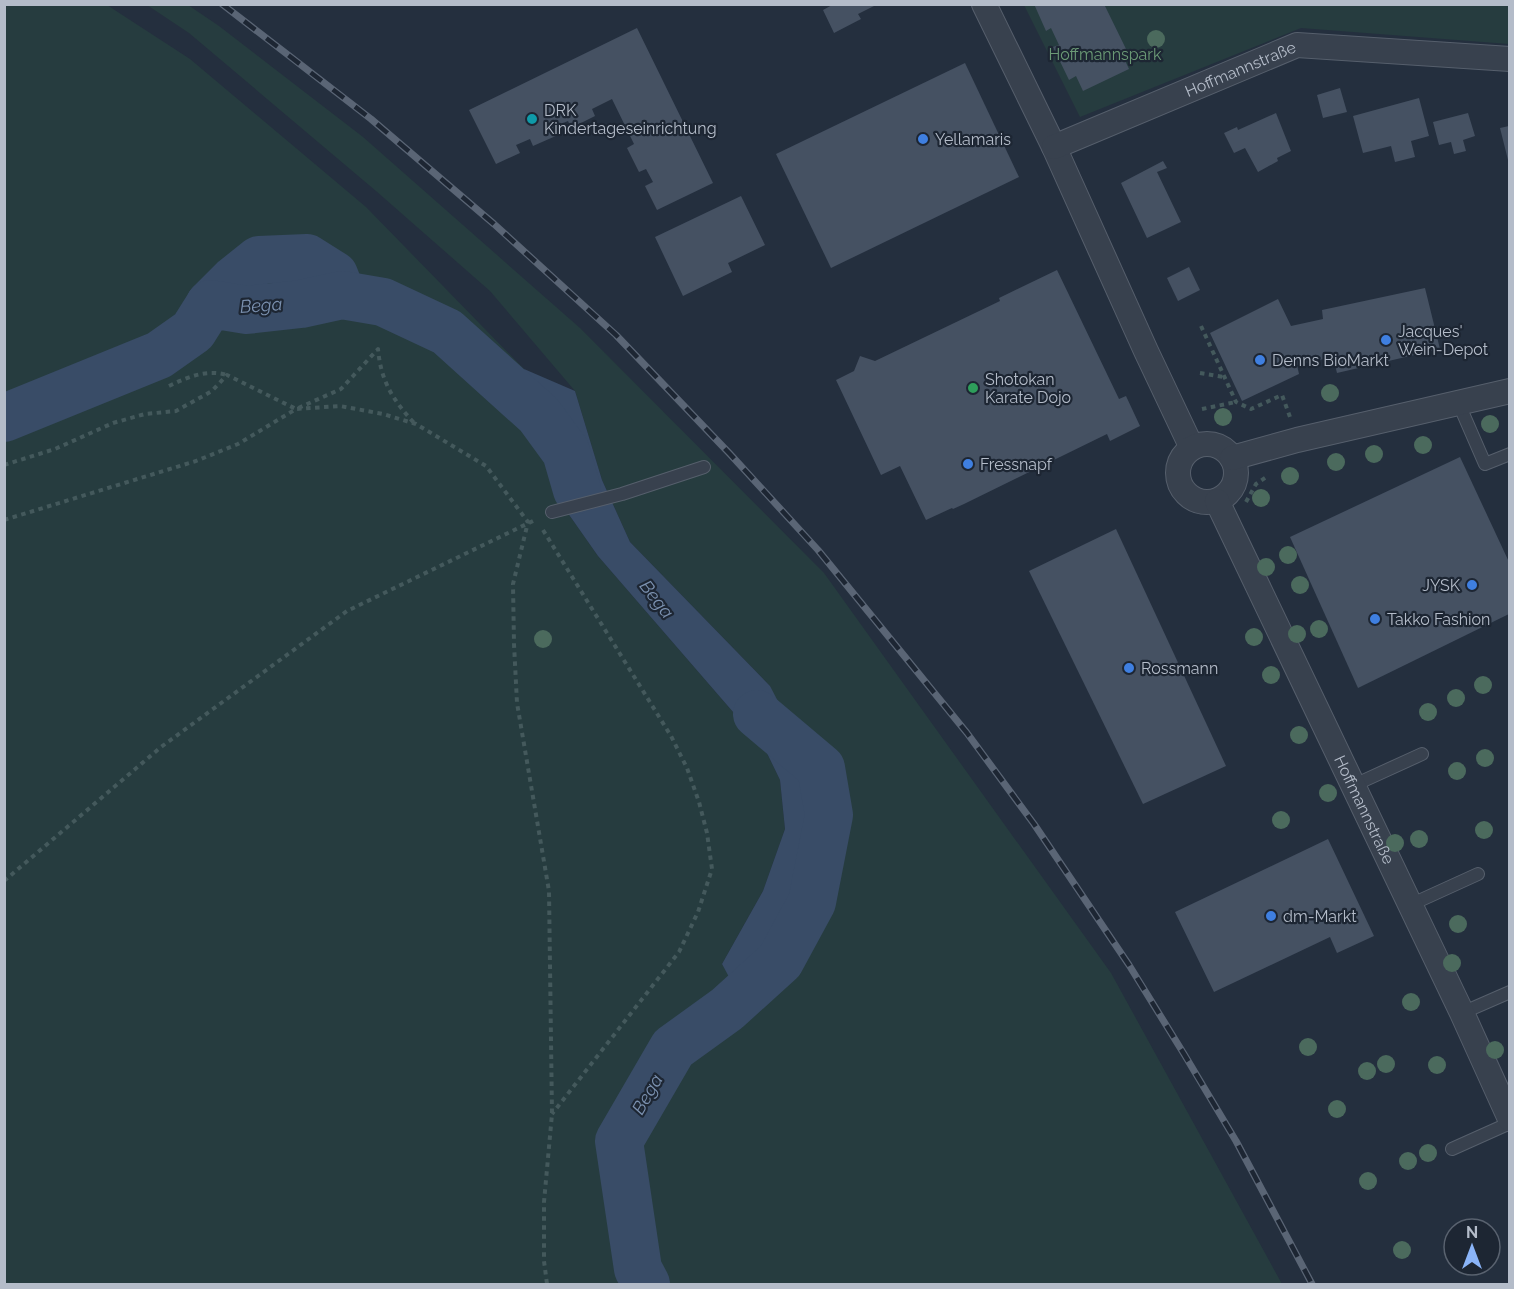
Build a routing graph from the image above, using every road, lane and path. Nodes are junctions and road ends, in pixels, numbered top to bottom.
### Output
1 (984, 4) edge
2 (1509, 59) edge
3 (1054, 147) junction
4 (1201, 326) dead end
5 (1200, 373) dead end
6 (227, 375) junction
7 (1224, 377) junction
8 (169, 386) dead end
9 (1509, 391) edge
10 (1236, 402) junction
11 (1458, 402) junction
12 (296, 409) junction
13 (1176, 414) junction
14 (416, 424) junction
15 (1297, 440) junction
16 (1192, 448) junction
17 (1509, 454) edge
18 (1232, 458) junction
19 (4, 465) edge
20 (704, 467) dead end
21 (1217, 501) junction
22 (552, 512) joint
23 (536, 519) junction
24 (4, 520) edge
25 (528, 522) junction
26 (1422, 754) dead end
27 (1352, 786) junction
28 (1478, 874) dead end
29 (4, 881) edge
30 (1410, 905) junction
31 (1509, 992) edge
32 (1462, 1013) junction
33 (552, 1114) junction
34 (1509, 1121) edge
35 (1452, 1149) dead end
36 (548, 1284) edge

1 - 3 street
2 - 3 street, Hoffmannstraße
3 - 13 street
4 - 7 path
5 - 7 path
6 - 8 path
6 - 12 path
6 - 19 path
7 - 10 path
9 - 11 street
10 - 13 path
10 - 15 path
11 - 15 street
11 - 17 lane
12 - 14 path
12 - 14 path
12 - 24 path
13 - 16 street
14 - 25 path
15 - 18 street
16 - 18 street
16 - 21 street
18 - 21 street
20 - 22 lane
21 - 27 street, Hoffmannstraße
22 - 23 path
23 - 25 path
23 - 33 path
25 - 29 path
25 - 33 path
26 - 27 lane
27 - 30 street, Hoffmannstraße
28 - 30 lane
30 - 32 street, Hoffmannstraße
31 - 32 lane
32 - 34 street, Hoffmannstraße
33 - 36 path
34 - 35 lane

